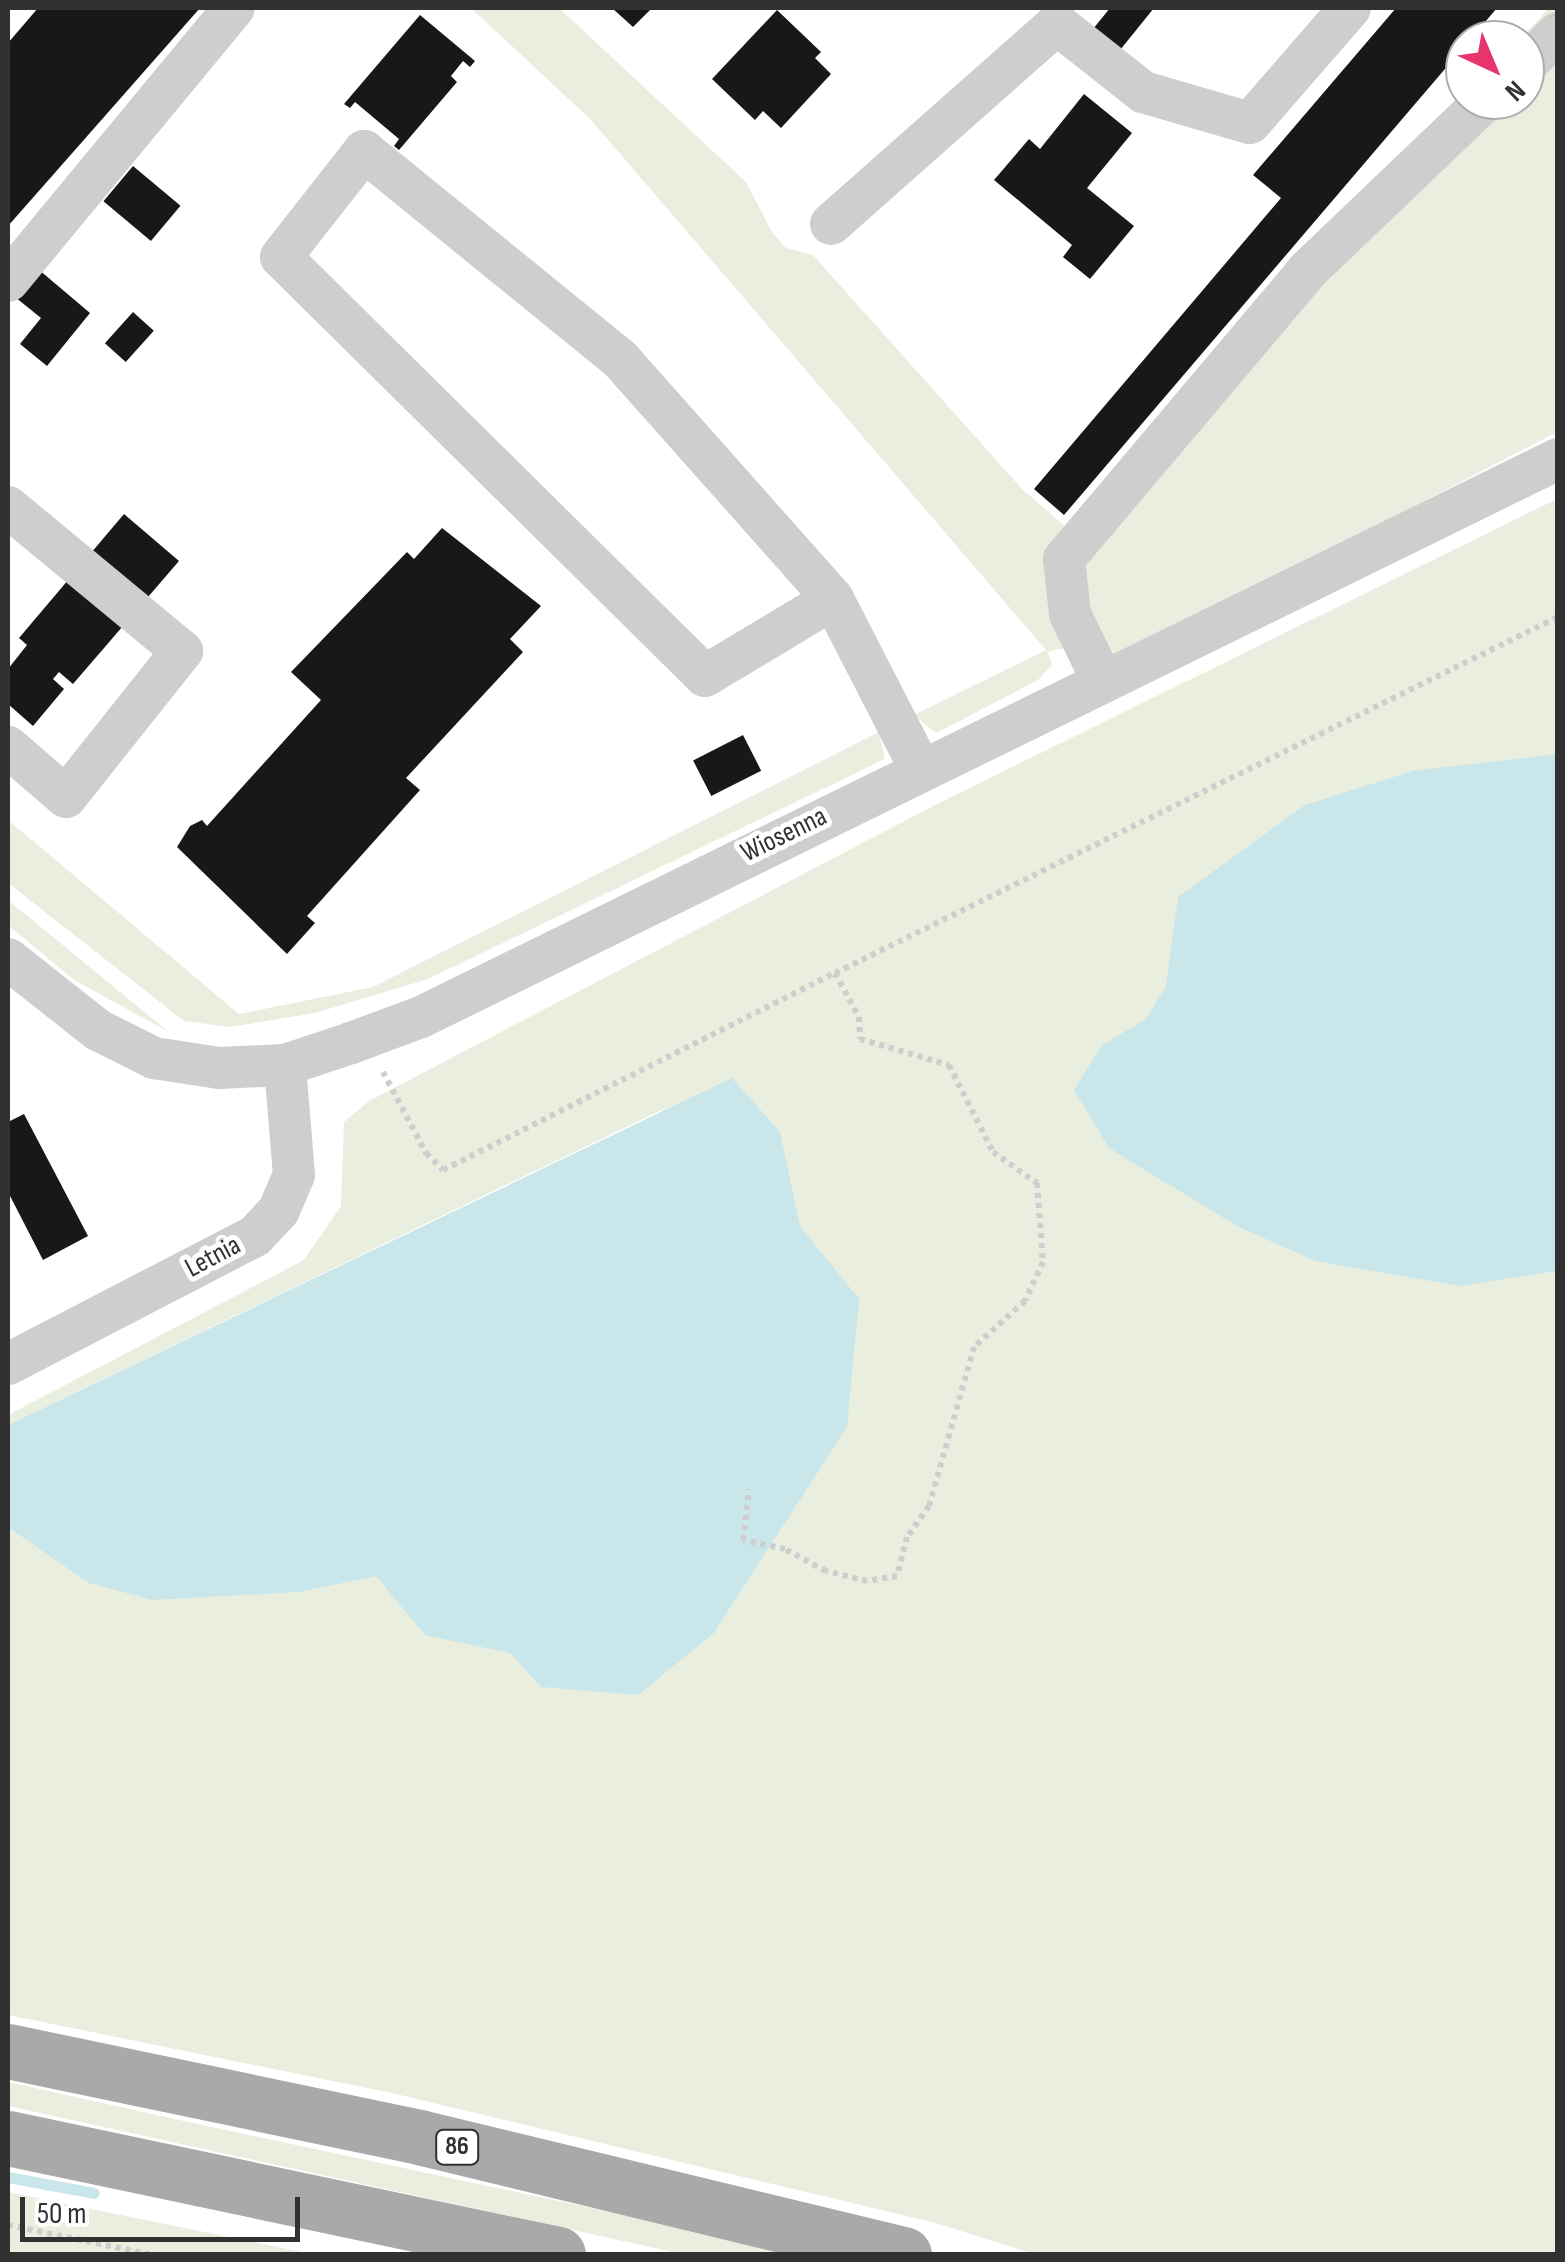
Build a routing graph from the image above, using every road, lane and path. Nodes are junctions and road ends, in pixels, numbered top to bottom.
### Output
1 (234, 8) edge
2 (1350, 8) edge
3 (1063, 16) edge
4 (1465, 120) edge
5 (830, 224) dead end
6 (8, 282) edge
7 (1558, 459) edge
8 (8, 507) edge
9 (833, 599) junction
10 (1558, 617) edge
11 (1102, 682) junction
12 (8, 747) edge
13 (922, 770) junction
14 (8, 959) edge
15 (835, 973) junction
16 (286, 1064) junction
17 (374, 1074) dead end
18 (8, 1364) edge
19 (749, 1489) dead end
20 (8, 2052) edge
21 (8, 2138) edge
22 (8, 2225) edge
23 (149, 2254) edge
24 (558, 2254) edge
25 (904, 2254) edge

1 - 6 street
2 - 3 street
3 - 5 street
4 - 11 street
7 - 11 street, Wiosenna
8 - 12 street
9 - 9 street
9 - 13 street
10 - 15 path
11 - 13 street, Wiosenna
13 - 16 street, Wiosenna
14 - 16 street, Wiosenna
15 - 17 path
15 - 19 path
16 - 18 street, Letnia
20 - 25 main road, 86
21 - 24 main road
22 - 23 path

